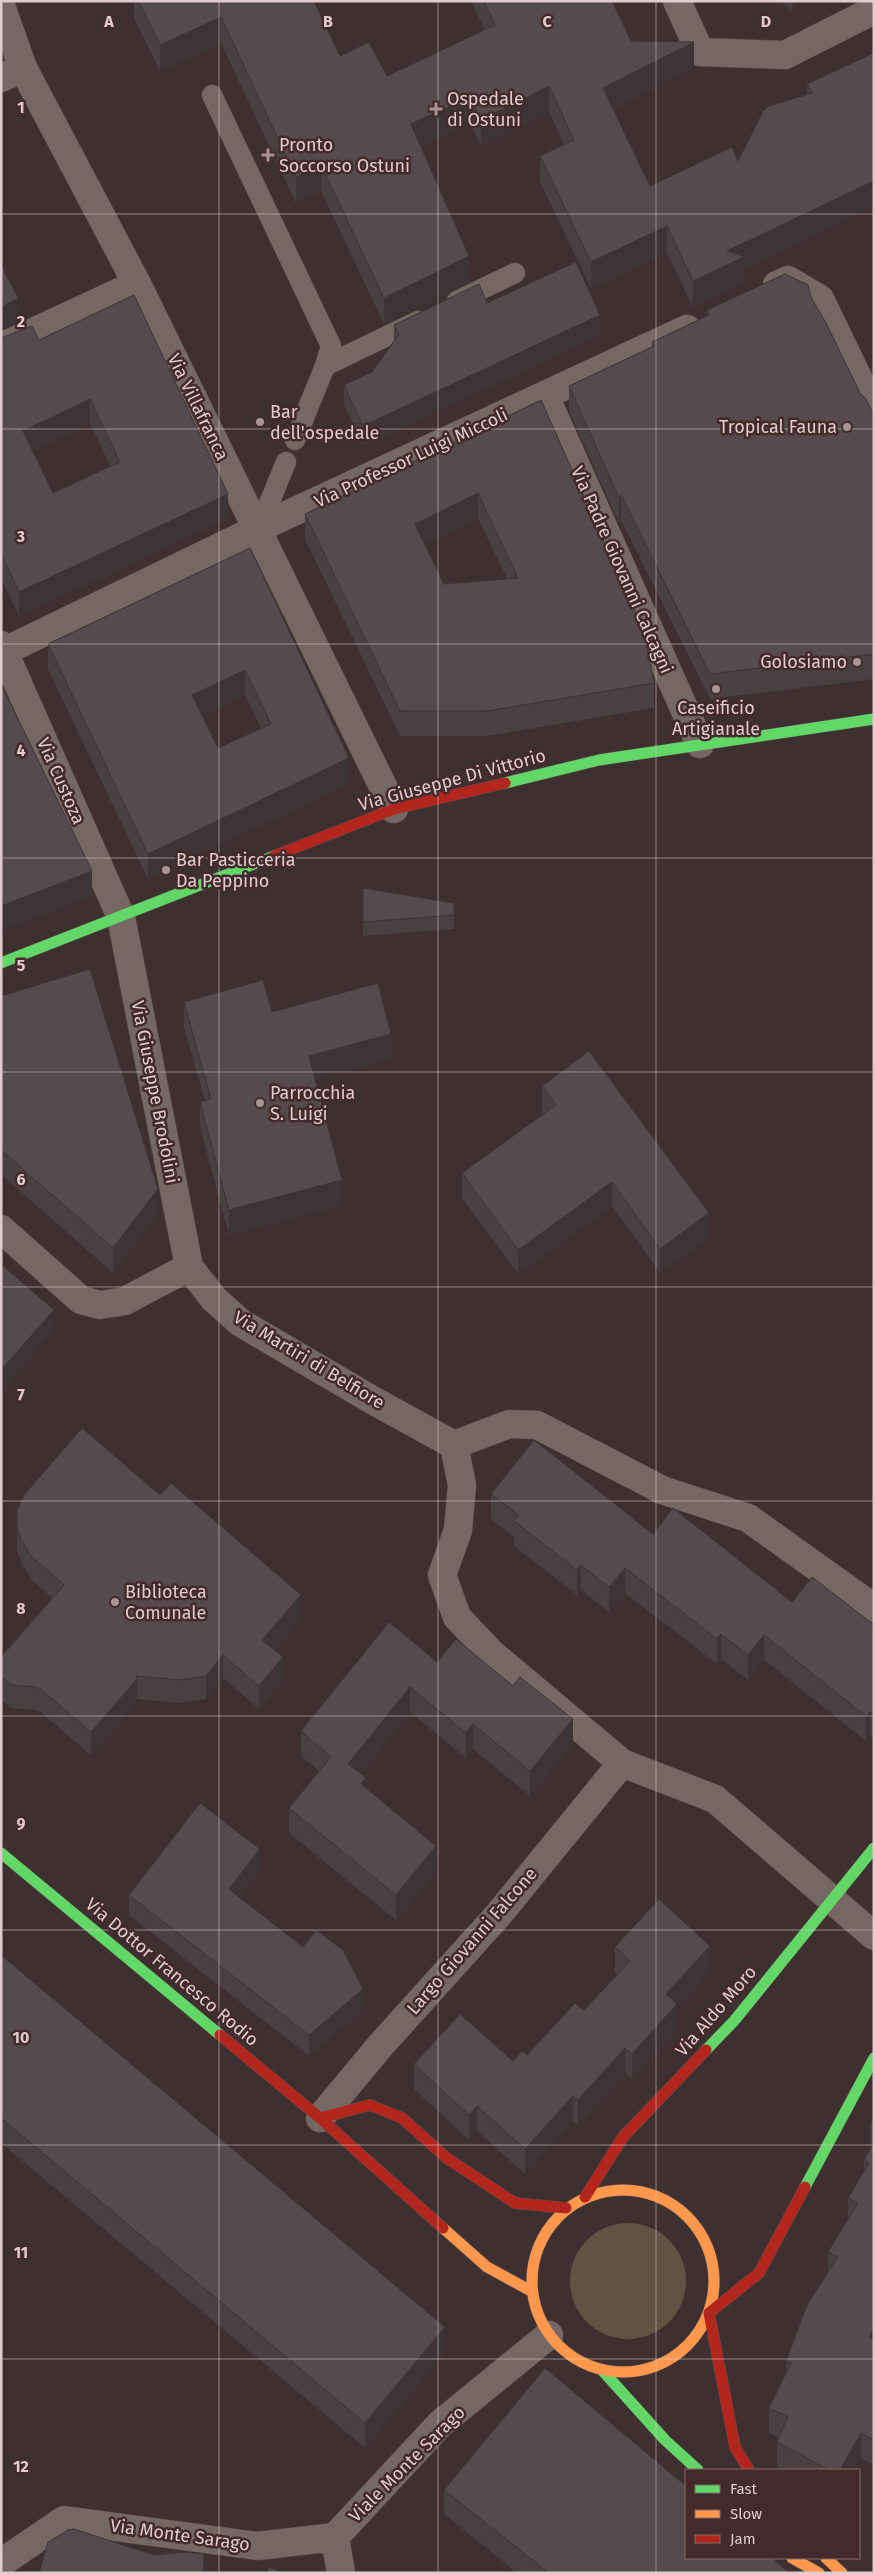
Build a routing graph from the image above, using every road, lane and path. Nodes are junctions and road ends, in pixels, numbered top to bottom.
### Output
1 (676, 1) edge
2 (1, 6) edge
3 (874, 10) edge
4 (12, 73) edge
5 (212, 95) dead end
6 (515, 273) dead end
7 (137, 284) junction
8 (752, 298) edge
9 (707, 319) edge
10 (1, 347) edge
11 (326, 366) junction
12 (545, 396) junction
13 (874, 412) edge
14 (295, 440) dead end
15 (286, 462) dead end
16 (259, 528) junction
17 (2, 650) edge
18 (874, 719) edge
19 (700, 744) junction
20 (394, 809) junction
21 (120, 917) junction
22 (1, 963) edge
23 (1, 1229) edge
24 (189, 1267) junction
25 (454, 1445) junction
26 (874, 1608) edge
27 (622, 1763) junction
28 (874, 1848) edge
29 (1, 1853) edge
30 (832, 1899) junction
31 (874, 1936) edge
32 (874, 2058) edge
33 (320, 2118) junction
34 (585, 2197) junction
35 (566, 2208) junction
36 (532, 2291) junction
37 (709, 2313) junction
38 (549, 2336) junction
39 (602, 2370) junction
40 (697, 2469) edge
41 (748, 2469) edge
42 (335, 2537) junction
43 (793, 2559) edge
44 (827, 2559) edge
45 (1, 2563) edge
46 (341, 2573) edge
47 (819, 2573) edge
48 (842, 2573) edge

1 - 3 street
2 - 4 street, Via Villafranca
4 - 7 street, Via Villafranca
5 - 11 lane
6 - 11 lane
7 - 10 street
7 - 16 street, Via Villafranca
8 - 13 street
9 - 12 street, Via Professor Luigi Miccoli
11 - 14 lane
12 - 16 street, Via Professor Luigi Miccoli
12 - 19 street, Via Padre Giovanni Calcagni
15 - 16 lane
16 - 17 street, Via Professor Luigi Miccoli
16 - 20 street, Via Villafranca
17 - 21 street, Via Custoza
18 - 19 main road, Via Giuseppe Di Vittorio
19 - 20 main road, Via Giuseppe Di Vittorio
20 - 21 main road, Via Giuseppe Di Vittorio
21 - 22 main road, Via Giuseppe Di Vittorio
21 - 24 street, Via Giuseppe Brodolini
23 - 24 street
24 - 25 street, Via Martiri di Belfiore
25 - 26 street
25 - 27 street
27 - 30 street
27 - 33 street, Largo Giovanni Falcone
28 - 30 main road, Via Aldo Moro
29 - 33 main road, Via Dottor Francesco Rodio
30 - 31 street
30 - 34 main road, Via Aldo Moro
32 - 37 main road
33 - 35 main road
33 - 36 main road, Via Dottor Francesco Rodio
34 - 35 main road
34 - 37 main road
35 - 36 main road
36 - 38 main road
37 - 39 main road
37 - 41 main road
38 - 39 main road
38 - 42 street, Viale Monte Sarago
39 - 40 main road
42 - 45 street, Via Monte Sarago
42 - 46 street
43 - 47 main road
44 - 48 main road

